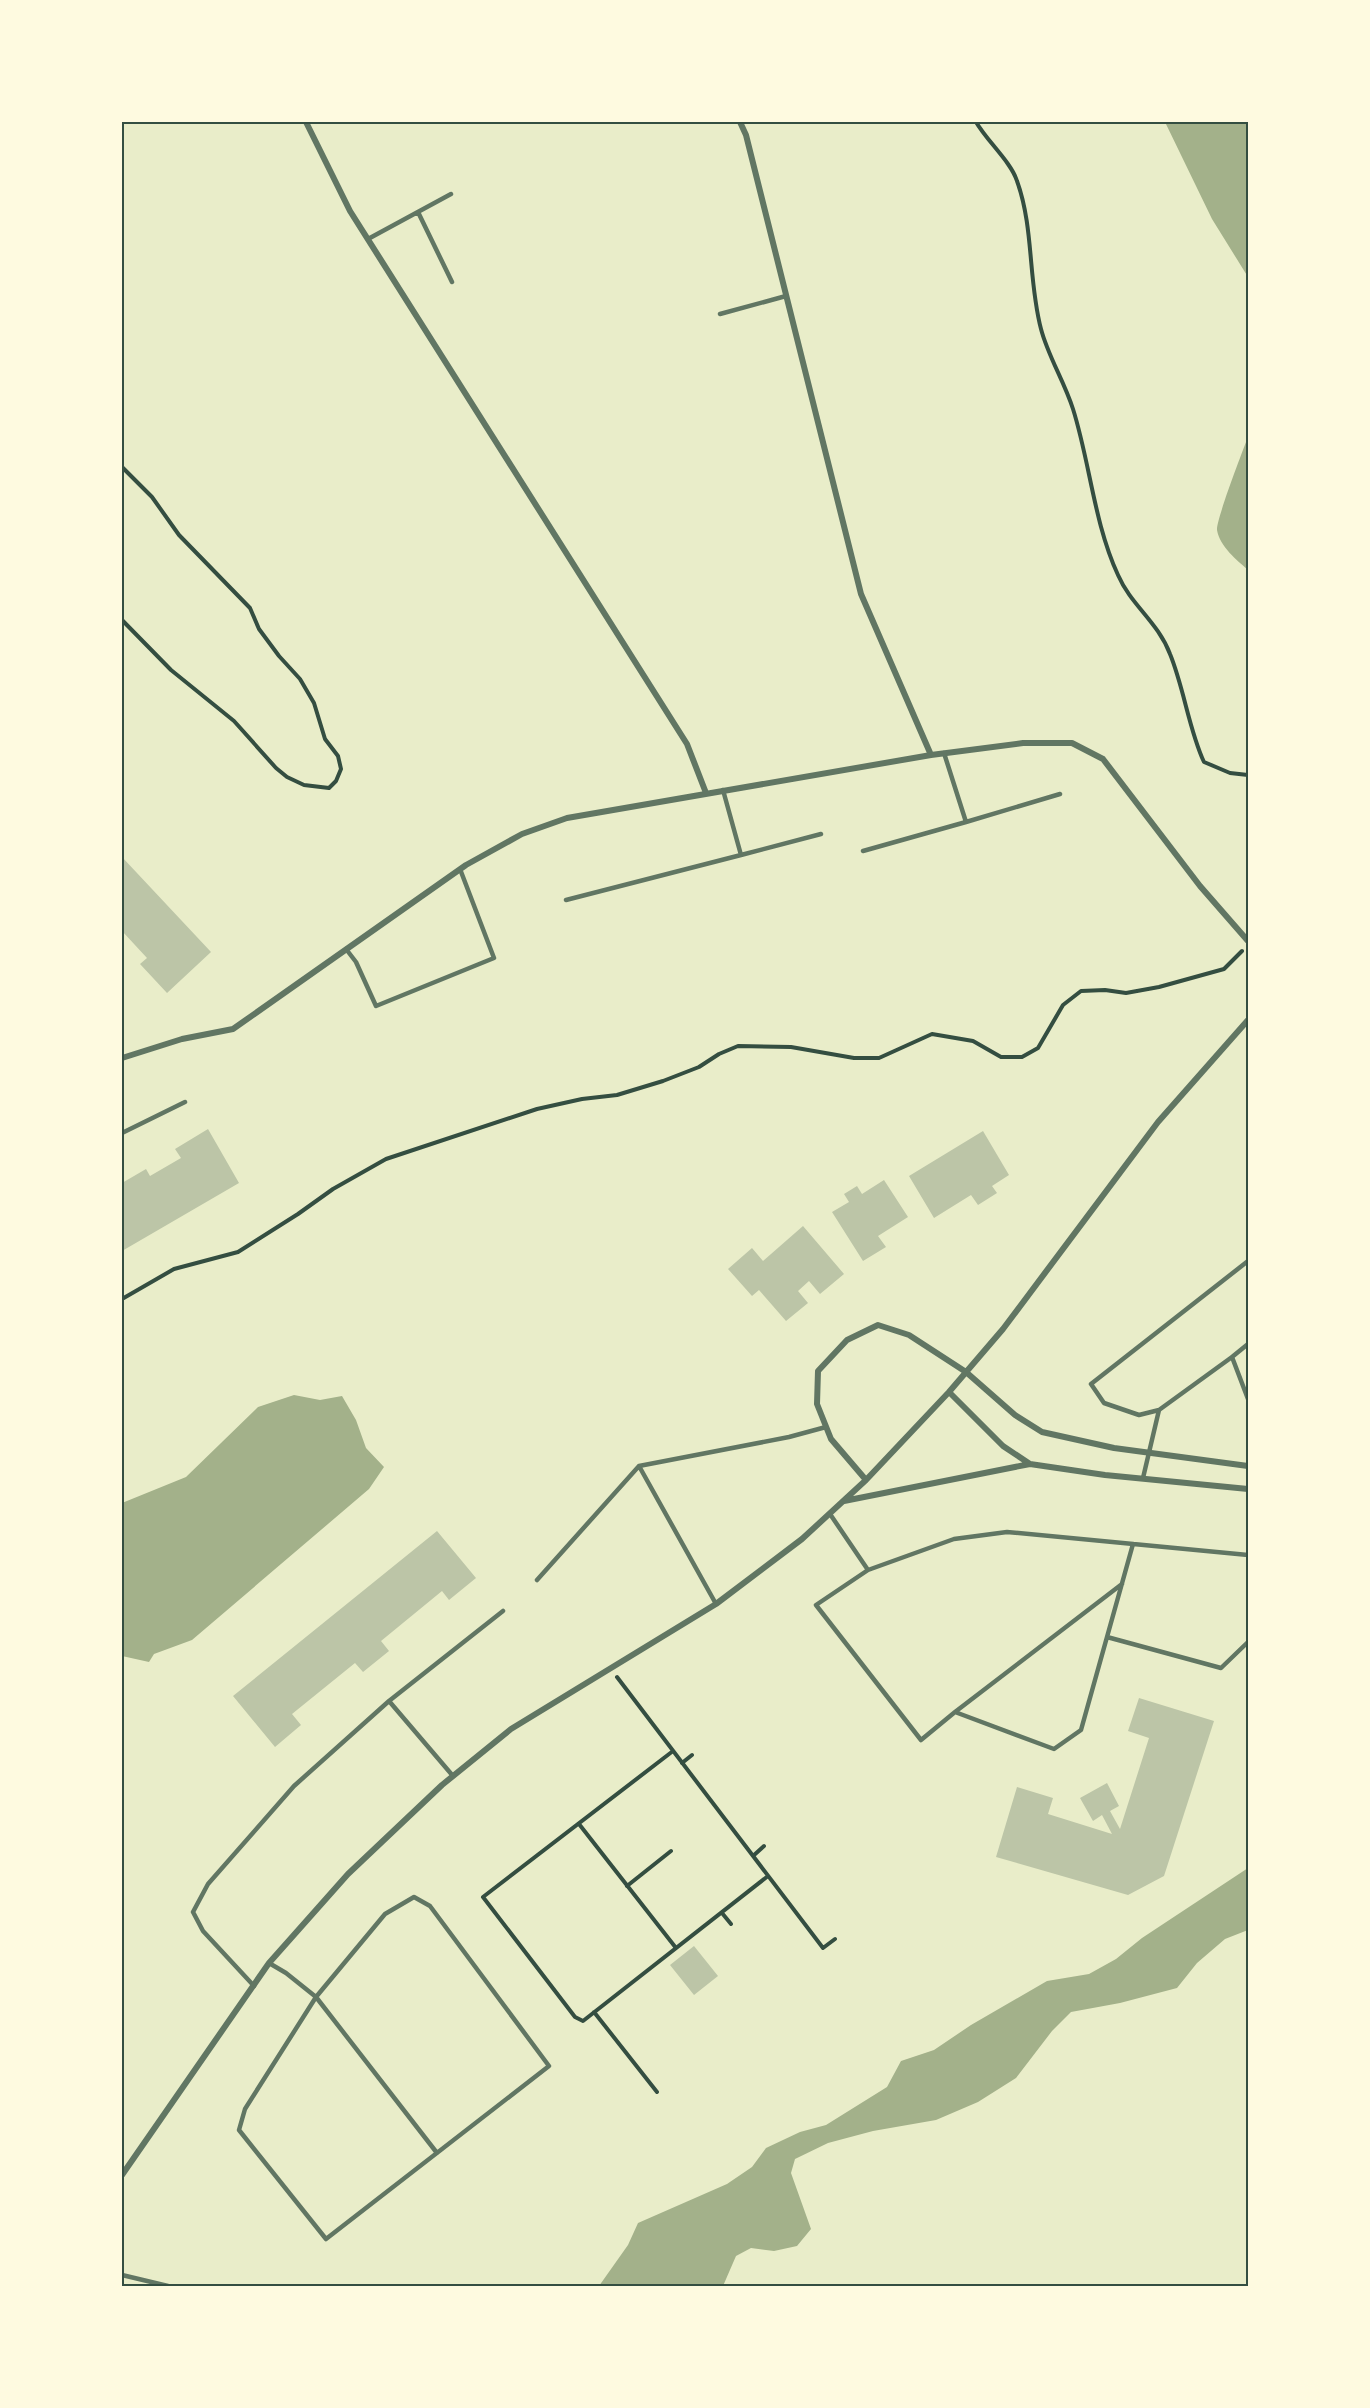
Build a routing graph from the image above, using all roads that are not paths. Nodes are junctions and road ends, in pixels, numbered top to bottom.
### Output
1 (306, 122) edge
2 (740, 122) edge
3 (451, 194) dead end
4 (418, 212) junction
5 (368, 239) junction
6 (452, 282) dead end
7 (786, 296) junction
8 (720, 314) dead end
9 (944, 753) junction
10 (931, 755) junction
11 (723, 790) junction
12 (706, 793) junction
13 (1060, 794) dead end
14 (966, 822) junction
15 (821, 834) dead end
16 (863, 851) dead end
17 (741, 855) junction
18 (460, 869) junction
19 (566, 900) dead end
20 (1248, 943) edge
21 (346, 949) junction
22 (1248, 1020) edge
23 (122, 1058) edge
24 (185, 1102) dead end
25 (122, 1134) edge
26 (1248, 1261) edge
27 (1248, 1344) edge
28 (1232, 1357) junction
29 (966, 1372) junction
30 (949, 1392) junction
31 (1248, 1400) edge
32 (1159, 1410) junction
33 (826, 1427) junction
34 (1149, 1453) junction
35 (1030, 1464) junction
36 (1248, 1466) edge
37 (639, 1467) junction
38 (1143, 1478) junction
39 (866, 1480) junction
40 (1248, 1489) edge
41 (843, 1501) junction
42 (830, 1514) junction
43 (1133, 1544) junction
44 (1248, 1556) edge
45 (868, 1570) junction
46 (537, 1580) dead end
47 (1122, 1584) junction
48 (716, 1604) junction
49 (502, 1611) dead end
50 (1107, 1637) junction
51 (1248, 1641) edge
52 (389, 1701) junction
53 (955, 1712) junction
54 (453, 1776) junction
55 (269, 1963) junction
56 (254, 1986) junction
57 (316, 1997) junction
58 (438, 2153) junction
59 (122, 2175) edge
60 (122, 2275) edge
61 (164, 2286) edge

1 - 5 street
2 - 7 street
3 - 4 lane
4 - 5 lane
4 - 6 lane
5 - 12 street
7 - 8 lane
7 - 10 street
9 - 10 street
9 - 14 lane
9 - 20 street
10 - 11 street
11 - 12 street
11 - 17 lane
12 - 18 street
13 - 14 lane
14 - 16 lane
15 - 17 lane
17 - 19 lane
18 - 21 street
18 - 21 lane
21 - 23 street
22 - 29 street
24 - 25 lane
26 - 32 lane
27 - 28 lane
28 - 31 lane
28 - 32 lane
29 - 30 street
29 - 33 street
29 - 34 street
30 - 35 street
30 - 39 street
32 - 34 lane
33 - 37 lane
33 - 39 street
34 - 36 street
34 - 38 lane
35 - 38 street
35 - 41 street
37 - 46 lane
37 - 48 lane
38 - 40 street
39 - 41 street
41 - 42 street
42 - 45 lane
42 - 48 street
43 - 44 lane
43 - 45 lane
43 - 47 lane
45 - 53 lane
47 - 50 lane
47 - 53 lane
48 - 54 street
49 - 52 lane
50 - 51 lane
50 - 53 lane
52 - 54 lane
52 - 56 lane
54 - 55 street
55 - 56 street
55 - 57 lane
56 - 59 street
57 - 58 lane
57 - 58 lane
57 - 58 lane
60 - 61 lane

